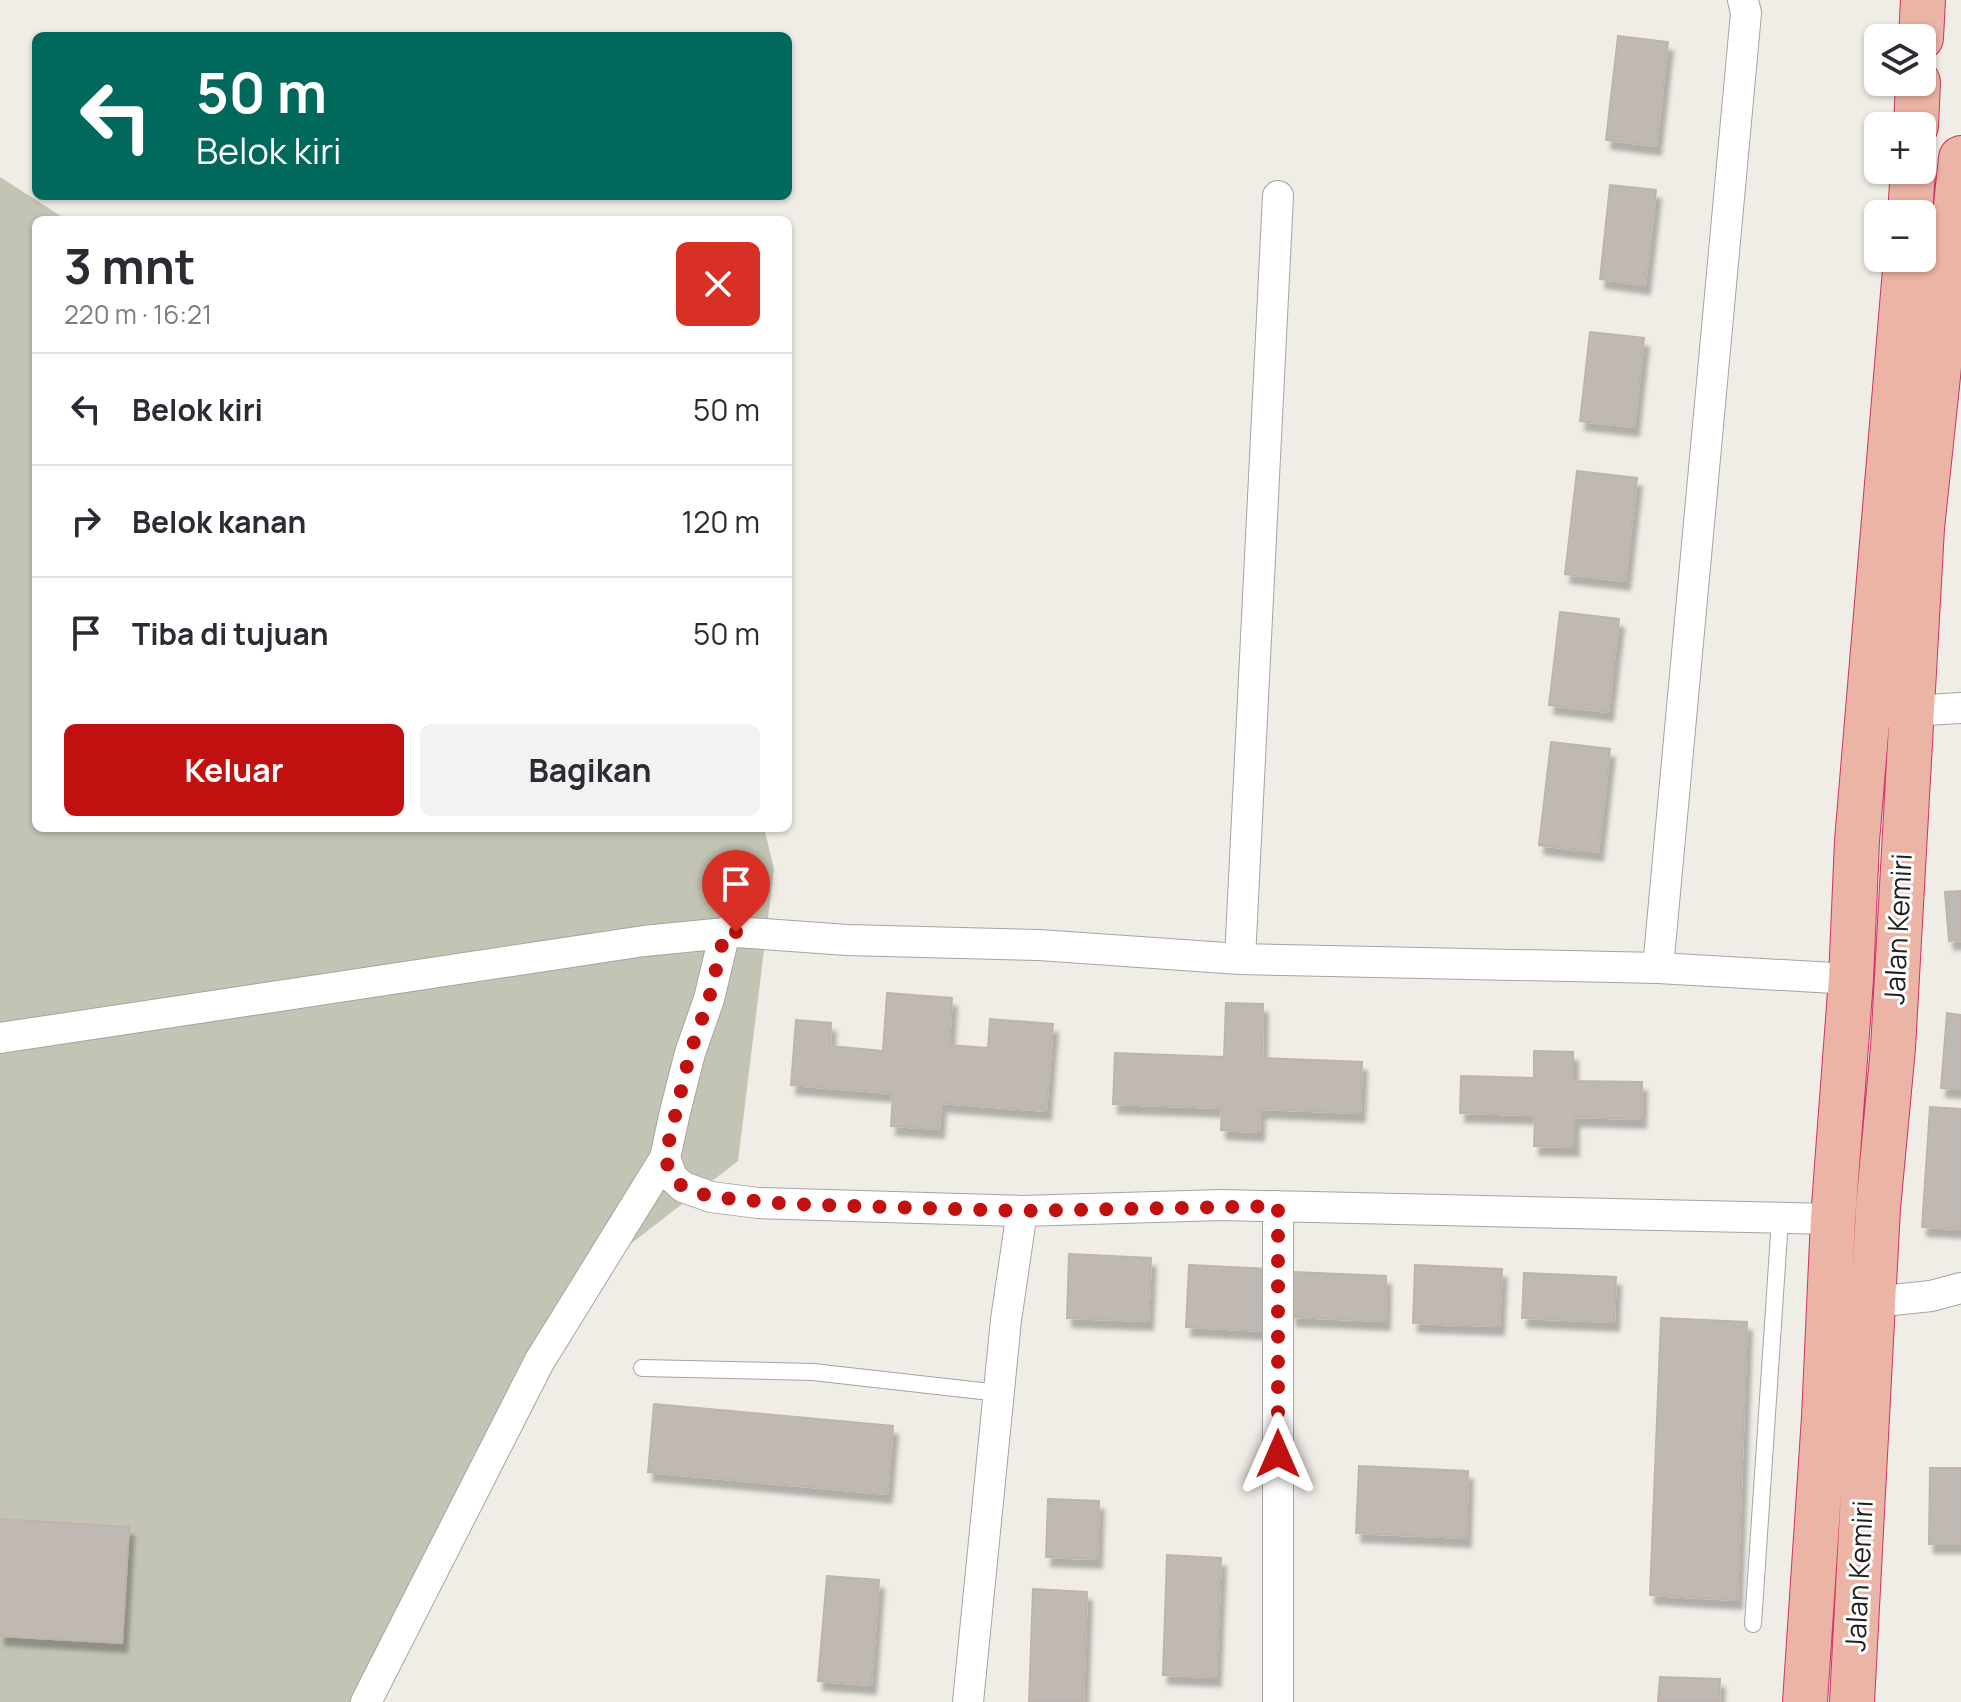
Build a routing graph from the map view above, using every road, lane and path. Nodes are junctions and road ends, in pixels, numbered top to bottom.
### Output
1 (1743, 0) edge
2 (1923, 0) edge
3 (1922, 24) edge
4 (1961, 158) edge
5 (1278, 196) dead end
6 (1905, 272) edge
7 (1961, 708) edge
8 (1912, 711) junction
9 (1867, 714) junction
10 (725, 932) junction
11 (1240, 959) junction
12 (1658, 968) junction
13 (1851, 979) junction
14 (0, 1038) edge
15 (665, 1158) junction
16 (1278, 1206) junction
17 (1022, 1211) junction
18 (1780, 1219) junction
19 (1833, 1219) junction
20 (1961, 1288) edge
21 (1874, 1303) junction
22 (1829, 1305) junction
23 (642, 1368) dead end
24 (999, 1393) junction
25 (1753, 1624) dead end
26 (366, 1702) edge
27 (968, 1702) edge
28 (1278, 1702) edge
29 (1805, 1702) edge
30 (1852, 1702) edge

1 - 12 street
2 - 3 highway
4 - 8 highway, Jalan Kemiri
5 - 11 street
6 - 9 highway, Jalan Kemiri
7 - 8 street
8 - 9 street
8 - 21 highway, Jalan Kemiri
9 - 13 highway, Jalan Kemiri
10 - 11 street
10 - 14 street
10 - 15 street
11 - 12 street
12 - 13 street
13 - 19 highway, Jalan Kemiri
15 - 17 street
15 - 26 street
16 - 17 street
16 - 18 street
16 - 28 street
17 - 24 street
18 - 19 street
18 - 25 lane
19 - 22 highway, Jalan Kemiri
20 - 21 street
21 - 22 street
21 - 30 highway, Jalan Kemiri
22 - 29 highway, Jalan Kemiri
23 - 24 lane
24 - 27 street

